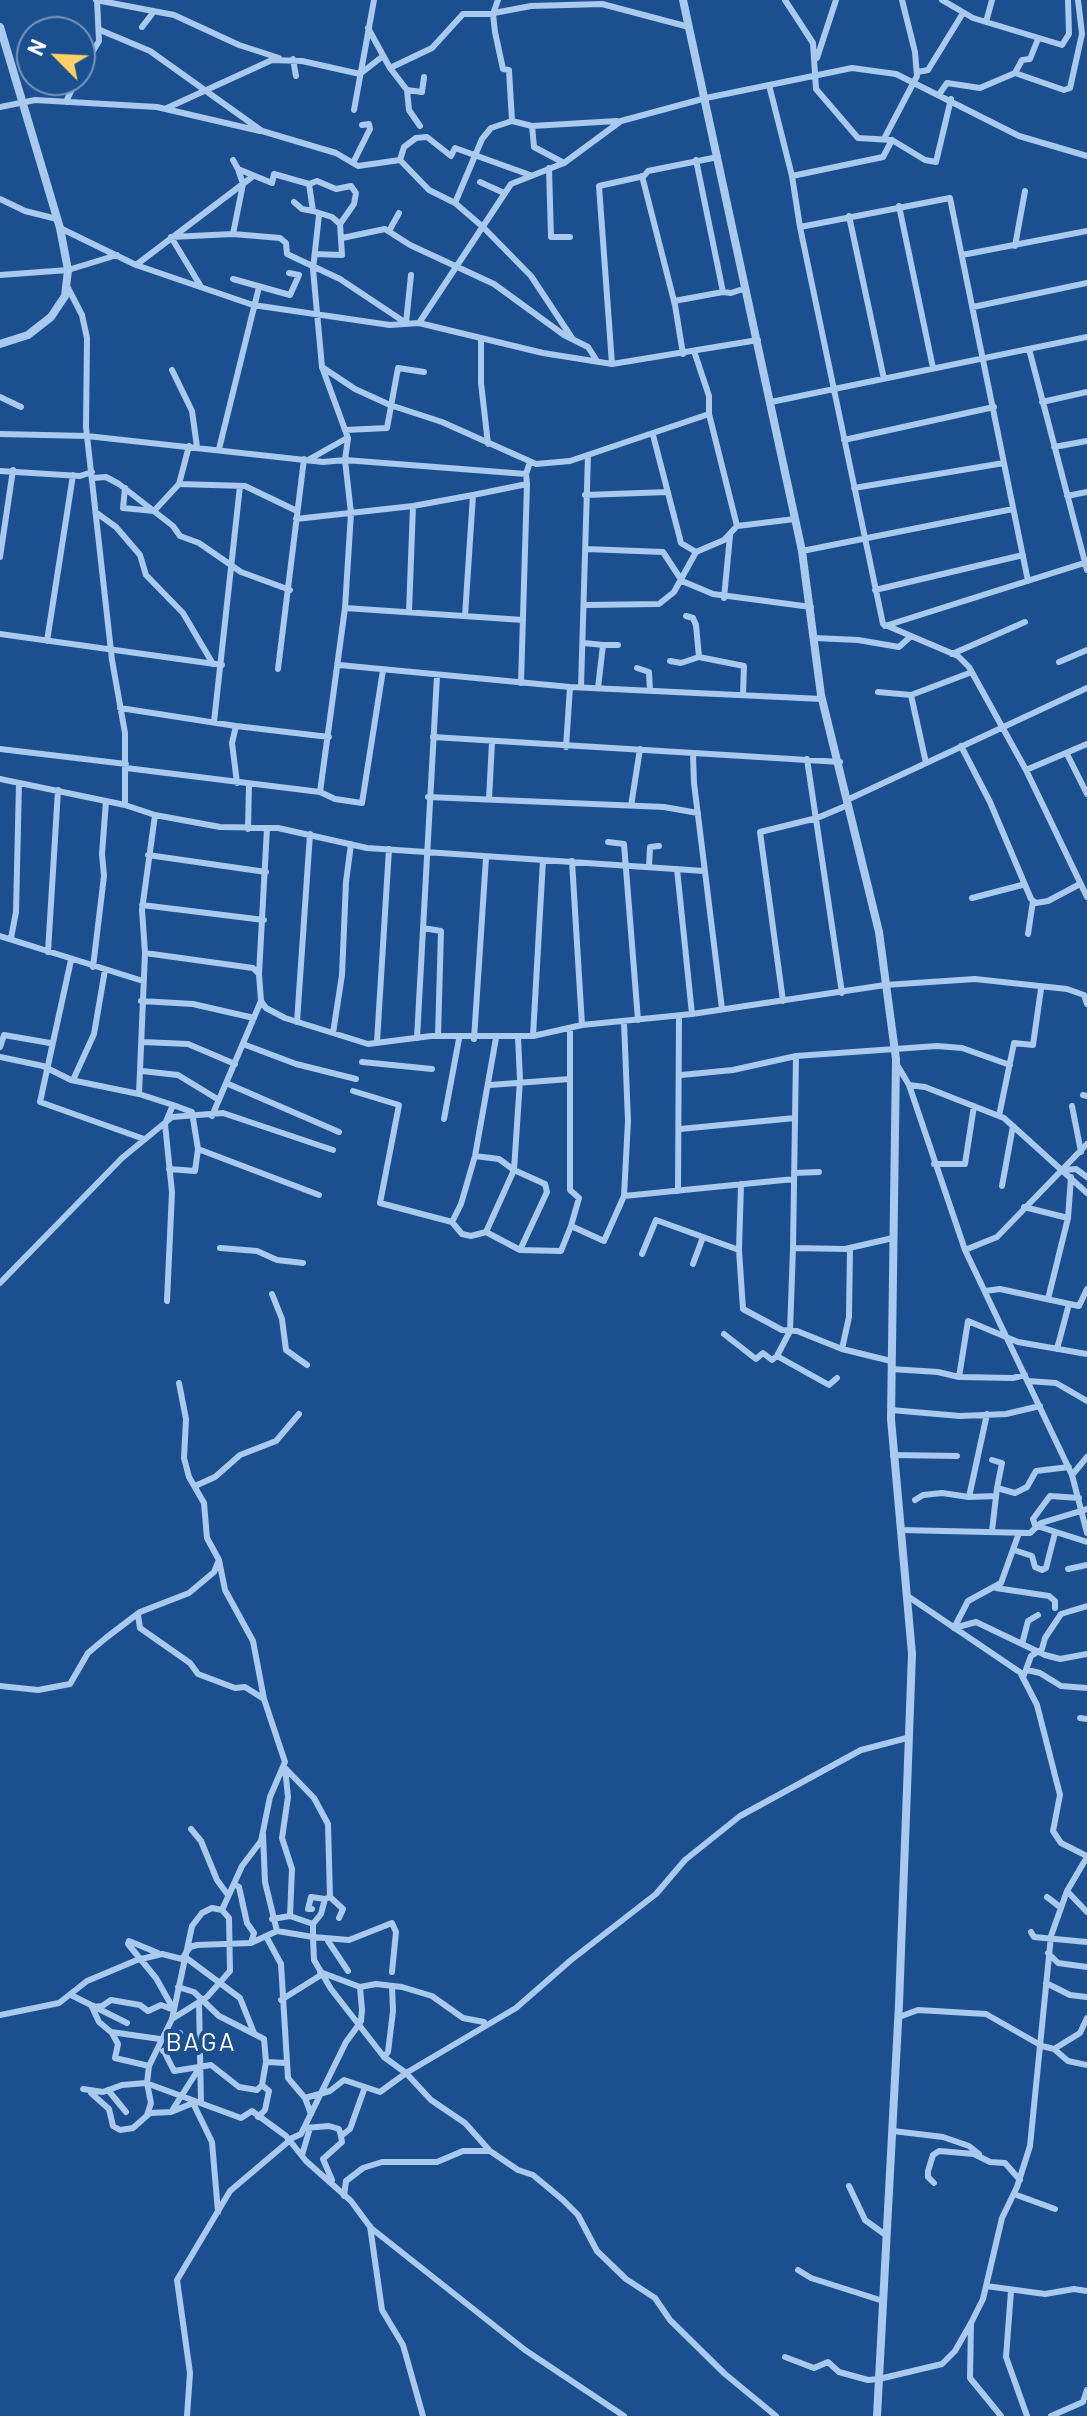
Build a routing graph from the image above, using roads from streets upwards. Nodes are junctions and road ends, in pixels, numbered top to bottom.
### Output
1 (96, 0) edge
2 (374, 0) edge
3 (498, 0) edge
4 (683, 0) edge
5 (785, 0) edge
6 (836, 0) edge
7 (902, 0) edge
8 (942, 0) edge
9 (992, 0) edge
10 (1068, 0) edge
11 (1078, 0) edge
12 (494, 13) junction
13 (963, 13) junction
14 (152, 14) junction
15 (986, 22) junction
16 (0, 27) edge
17 (142, 27) dead end
18 (689, 27) junction
19 (368, 28) junction
20 (100, 30) junction
21 (1069, 34) junction
22 (1085, 34) edge
23 (1038, 39) junction
24 (96, 46) edge
25 (1084, 51) edge
26 (383, 56) junction
27 (290, 60) junction
28 (816, 61) junction
29 (390, 68) junction
30 (918, 72) junction
31 (1015, 73) junction
32 (360, 74) junction
33 (817, 74) junction
34 (296, 76) dead end
35 (424, 77) dead end
36 (914, 81) junction
37 (769, 85) junction
38 (206, 90) junction
39 (407, 90) junction
40 (940, 93) junction
41 (69, 96) edge
42 (706, 98) junction
43 (951, 99) junction
44 (23, 102) junction
45 (66, 102) junction
46 (0, 107) edge
47 (167, 108) junction
48 (354, 110) dead end
49 (512, 121) junction
50 (621, 121) junction
51 (362, 125) dead end
52 (420, 126) dead end
53 (532, 126) junction
54 (262, 131) junction
55 (888, 139) junction
56 (1087, 146) edge
57 (475, 154) junction
58 (1085, 155) edge
59 (718, 157) junction
60 (233, 160) dead end
61 (400, 160) junction
62 (696, 160) junction
63 (353, 163) junction
64 (564, 163) junction
65 (549, 168) junction
66 (238, 169) junction
67 (316, 171) dead end
68 (530, 175) junction
69 (642, 176) junction
70 (792, 176) junction
71 (252, 177) junction
72 (480, 182) dead end
73 (313, 183) junction
74 (243, 184) junction
75 (1025, 191) dead end
76 (504, 193) junction
77 (0, 199) edge
78 (294, 202) dead end
79 (455, 203) junction
80 (899, 206) junction
81 (316, 213) junction
82 (399, 213) dead end
83 (849, 216) junction
84 (58, 223) junction
85 (340, 224) junction
86 (483, 227) junction
87 (800, 227) junction
88 (389, 231) junction
89 (1087, 231) edge
90 (233, 234) junction
91 (171, 237) junction
92 (570, 237) dead end
93 (342, 238) junction
94 (1015, 246) junction
95 (315, 254) junction
96 (117, 255) junction
97 (962, 255) junction
98 (136, 265) junction
99 (457, 265) junction
100 (313, 269) junction
101 (68, 270) junction
102 (289, 273) dead end
103 (0, 275) edge
104 (411, 275) dead end
105 (233, 279) dead end
106 (1087, 283) edge
107 (200, 285) junction
108 (259, 287) junction
109 (68, 288) junction
110 (746, 288) junction
111 (723, 292) junction
112 (674, 301) junction
113 (255, 306) junction
114 (973, 307) junction
115 (317, 313) junction
116 (406, 323) junction
117 (419, 323) junction
118 (1087, 337) edge
119 (481, 338) junction
120 (572, 338) junction
121 (758, 340) junction
122 (0, 344) edge
123 (1029, 349) junction
124 (694, 351) junction
125 (683, 354) junction
126 (983, 358) junction
127 (597, 361) junction
128 (612, 364) junction
129 (322, 367) junction
130 (933, 368) junction
131 (172, 370) dead end
132 (424, 372) dead end
133 (884, 379) junction
134 (835, 389) junction
135 (1087, 392) edge
136 (0, 397) edge
137 (771, 402) junction
138 (1042, 402) junction
139 (391, 406) junction
140 (21, 407) dead end
141 (994, 407) junction
142 (709, 414) junction
143 (0, 434) edge
144 (346, 434) junction
145 (653, 435) junction
146 (87, 436) junction
147 (844, 440) junction
148 (1087, 441) edge
149 (488, 444) junction
150 (193, 447) junction
151 (1054, 447) junction
152 (219, 449) junction
153 (588, 455) junction
154 (306, 460) junction
155 (345, 460) junction
156 (530, 462) junction
157 (1004, 463) junction
158 (13, 470) junction
159 (0, 471) edge
160 (526, 474) junction
161 (73, 475) junction
162 (93, 475) junction
163 (179, 484) junction
164 (527, 484) junction
165 (240, 486) junction
166 (125, 488) junction
167 (854, 488) junction
168 (668, 492) junction
169 (1087, 492) edge
170 (473, 495) junction
171 (585, 495) junction
172 (1067, 496) junction
173 (413, 506) junction
174 (1013, 509) junction
175 (154, 511) junction
176 (351, 513) junction
177 (98, 514) junction
178 (296, 515) junction
179 (795, 519) junction
180 (737, 526) junction
181 (730, 536) junction
182 (867, 540) junction
183 (586, 549) junction
184 (802, 551) junction
185 (696, 552) junction
186 (1023, 555) junction
187 (0, 557) edge
188 (1086, 565) edge
189 (232, 566) junction
190 (682, 581) junction
191 (1028, 581) junction
192 (290, 590) junction
193 (875, 590) junction
194 (724, 598) junction
195 (586, 605) junction
196 (812, 607) junction
197 (345, 608) junction
198 (409, 612) junction
199 (465, 616) junction
200 (686, 616) dead end
201 (523, 620) junction
202 (1025, 622) dead end
203 (885, 626) junction
204 (0, 634) edge
205 (910, 637) junction
206 (815, 638) junction
207 (47, 641) junction
208 (584, 643) junction
209 (603, 645) junction
210 (618, 645) dead end
211 (1087, 650) edge
212 (111, 651) junction
213 (952, 654) junction
214 (699, 657) junction
215 (670, 661) dead end
216 (1059, 662) dead end
217 (213, 664) junction
218 (339, 665) junction
219 (222, 668) junction
220 (637, 668) dead end
221 (278, 669) dead end
222 (383, 670) junction
223 (972, 672) junction
224 (437, 676) junction
225 (521, 683) junction
226 (570, 687) junction
227 (581, 687) junction
228 (598, 688) junction
229 (1087, 688) edge
230 (650, 691) junction
231 (878, 692) dead end
232 (743, 694) junction
233 (911, 695) junction
234 (822, 699) junction
235 (120, 708) junction
236 (214, 722) junction
237 (236, 726) junction
238 (1001, 727) junction
239 (329, 737) junction
240 (433, 737) junction
241 (492, 742) junction
242 (1087, 744) edge
243 (961, 746) junction
244 (566, 747) junction
245 (0, 749) edge
246 (640, 749) junction
247 (1067, 754) junction
248 (693, 755) junction
249 (807, 759) junction
250 (840, 762) junction
251 (926, 763) junction
252 (126, 766) junction
253 (1026, 770) junction
254 (0, 779) edge
255 (19, 783) junction
256 (237, 783) junction
257 (249, 785) junction
258 (58, 790) junction
259 (320, 792) junction
260 (1087, 794) edge
261 (428, 797) junction
262 (489, 799) junction
263 (106, 801) junction
264 (847, 803) junction
265 (125, 805) junction
266 (631, 806) junction
267 (698, 813) junction
268 (155, 815) junction
269 (817, 818) junction
270 (267, 828) junction
271 (248, 829) junction
272 (310, 834) junction
273 (608, 842) dead end
274 (351, 844) junction
275 (659, 846) dead end
276 (389, 849) junction
277 (428, 852) junction
278 (148, 855) junction
279 (486, 858) junction
280 (543, 860) junction
281 (572, 861) junction
282 (623, 865) junction
283 (649, 867) junction
284 (677, 869) junction
285 (704, 871) junction
286 (266, 872) junction
287 (1080, 884) junction
288 (1022, 885) junction
289 (1087, 897) edge
290 (972, 898) dead end
291 (1033, 901) junction
292 (142, 905) junction
293 (264, 920) junction
294 (423, 928) junction
295 (1028, 934) dead end
296 (0, 936) edge
297 (11, 938) junction
298 (48, 952) junction
299 (145, 953) junction
300 (71, 960) junction
301 (93, 967) junction
302 (105, 970) junction
303 (259, 974) junction
304 (143, 981) junction
305 (885, 985) junction
306 (1041, 989) junction
307 (842, 993) junction
308 (141, 1001) junction
309 (261, 1001) junction
310 (783, 1001) junction
311 (1087, 1004) edge
312 (722, 1009) junction
313 (692, 1014) junction
314 (679, 1016) junction
315 (254, 1018) junction
316 (638, 1020) junction
317 (297, 1022) junction
318 (624, 1022) junction
319 (582, 1025) junction
320 (570, 1028) junction
321 (333, 1033) junction
322 (438, 1036) junction
323 (533, 1036) junction
324 (518, 1037) junction
325 (417, 1038) junction
326 (496, 1038) junction
327 (459, 1039) junction
328 (474, 1039) junction
329 (143, 1042) junction
330 (377, 1042) junction
331 (50, 1043) junction
332 (243, 1044) junction
333 (0, 1047) edge
334 (894, 1049) junction
335 (796, 1056) junction
336 (0, 1057) edge
337 (362, 1062) dead end
338 (896, 1063) junction
339 (235, 1064) junction
340 (1010, 1065) junction
341 (45, 1067) junction
342 (432, 1069) dead end
343 (142, 1071) junction
344 (681, 1075) junction
345 (356, 1079) dead end
346 (570, 1079) junction
347 (73, 1080) junction
348 (226, 1083) junction
349 (490, 1085) junction
350 (519, 1085) junction
351 (909, 1085) junction
352 (353, 1091) dead end
353 (139, 1094) junction
354 (219, 1100) junction
355 (173, 1105) junction
356 (974, 1106) junction
357 (1072, 1106) dead end
358 (212, 1116) junction
359 (999, 1116) junction
360 (192, 1117) junction
361 (795, 1118) junction
362 (444, 1119) dead end
363 (165, 1124) junction
364 (1013, 1126) junction
365 (680, 1129) junction
366 (339, 1132) dead end
367 (144, 1139) junction
368 (1087, 1144) edge
369 (198, 1149) junction
370 (333, 1150) dead end
371 (1081, 1152) junction
372 (475, 1156) junction
373 (934, 1164) junction
374 (169, 1169) junction
375 (514, 1170) junction
376 (1064, 1170) junction
377 (819, 1172) dead end
378 (794, 1176) junction
379 (1071, 1177) junction
380 (1087, 1177) edge
381 (741, 1184) junction
382 (1002, 1186) dead end
383 (678, 1191) junction
384 (1087, 1193) edge
385 (319, 1195) dead end
386 (624, 1196) junction
387 (1024, 1207) junction
388 (1068, 1218) junction
389 (452, 1222) junction
390 (571, 1226) junction
391 (486, 1232) junction
392 (703, 1237) junction
393 (893, 1238) junction
394 (220, 1248) dead end
395 (793, 1248) junction
396 (850, 1248) junction
397 (520, 1250) junction
398 (739, 1250) junction
399 (965, 1250) junction
400 (642, 1254) dead end
401 (303, 1263) dead end
402 (693, 1264) dead end
403 (0, 1283) edge
404 (1087, 1289) edge
405 (985, 1291) junction
406 (272, 1294) dead end
407 (1048, 1299) junction
408 (167, 1301) dead end
409 (1069, 1304) junction
410 (790, 1331) junction
411 (724, 1334) dead end
412 (1005, 1334) junction
413 (842, 1349) junction
414 (1057, 1349) junction
415 (1087, 1354) edge
416 (777, 1356) junction
417 (307, 1365) dead end
418 (891, 1365) junction
419 (959, 1377) junction
420 (837, 1378) dead end
421 (1026, 1378) junction
422 (179, 1383) dead end
423 (1087, 1401) edge
424 (1040, 1406) junction
425 (891, 1410) junction
426 (299, 1414) dead end
427 (987, 1414) junction
428 (893, 1455) junction
429 (957, 1456) dead end
430 (1087, 1457) edge
431 (992, 1460) dead end
432 (1069, 1467) junction
433 (1072, 1475) junction
434 (195, 1486) junction
435 (996, 1492) junction
436 (969, 1497) junction
437 (1079, 1498) junction
438 (915, 1500) dead end
439 (1085, 1510) edge
440 (1037, 1527) junction
441 (901, 1530) junction
442 (992, 1531) junction
443 (1019, 1533) junction
444 (1055, 1533) junction
445 (1087, 1533) edge
446 (1087, 1542) edge
447 (1014, 1550) junction
448 (219, 1560) junction
449 (1087, 1565) edge
450 (1068, 1569) dead end
451 (996, 1588) junction
452 (909, 1597) junction
453 (1087, 1606) edge
454 (1055, 1608) dead end
455 (138, 1615) junction
456 (1038, 1615) dead end
457 (954, 1628) junction
458 (1022, 1644) junction
459 (1035, 1652) junction
460 (1087, 1654) edge
461 (1024, 1672) junction
462 (0, 1686) edge
463 (1087, 1688) edge
464 (264, 1699) junction
465 (907, 1738) junction
466 (285, 1768) junction
467 (191, 1829) dead end
468 (263, 1834) junction
469 (1054, 1850) dead end
470 (1087, 1857) edge
471 (234, 1884) junction
472 (1067, 1891) junction
473 (228, 1895) junction
474 (1047, 1897) dead end
475 (327, 1898) junction
476 (1060, 1907) junction
477 (312, 1909) dead end
478 (222, 1910) junction
479 (1087, 1912) edge
480 (290, 1916) junction
481 (339, 1918) dead end
482 (272, 1919) junction
483 (313, 1924) junction
484 (1031, 1932) dead end
485 (271, 1934) junction
486 (313, 1937) junction
487 (1051, 1937) junction
488 (328, 1941) junction
489 (1087, 1942) edge
490 (229, 1943) junction
491 (251, 1943) junction
492 (1048, 1953) junction
493 (162, 1954) junction
494 (185, 1957) junction
495 (141, 1959) junction
496 (1087, 1967) edge
497 (348, 1971) dead end
498 (392, 1972) dead end
499 (321, 1974) junction
500 (220, 1982) junction
501 (1046, 1983) junction
502 (392, 1986) junction
503 (178, 1987) junction
504 (360, 1987) junction
505 (71, 1995) junction
506 (1087, 1997) edge
507 (281, 2000) junction
508 (200, 2001) junction
509 (92, 2007) junction
510 (174, 2010) junction
511 (0, 2015) edge
512 (899, 2017) junction
513 (1087, 2018) edge
514 (172, 2019) junction
515 (491, 2021) junction
516 (358, 2022) junction
517 (127, 2023) dead end
518 (111, 2032) junction
519 (180, 2033) dead end
520 (254, 2033) junction
521 (201, 2038) junction
522 (159, 2042) junction
523 (1042, 2046) junction
524 (1054, 2049) junction
525 (168, 2051) junction
526 (384, 2057) junction
527 (266, 2062) junction
528 (287, 2063) junction
529 (1087, 2065) edge
530 (149, 2066) junction
531 (200, 2069) junction
532 (406, 2073) junction
533 (147, 2083) junction
534 (262, 2085) junction
535 (365, 2087) junction
536 (108, 2090) junction
537 (321, 2094) junction
538 (183, 2097) junction
539 (305, 2098) junction
540 (197, 2103) junction
541 (126, 2112) dead end
542 (171, 2112) junction
543 (311, 2114) junction
544 (147, 2115) junction
545 (258, 2117) junction
546 (307, 2128) junction
547 (893, 2131) junction
548 (341, 2136) junction
549 (289, 2141) junction
550 (490, 2151) junction
551 (302, 2155) junction
552 (981, 2157) junction
553 (1020, 2180) junction
554 (334, 2183) junction
555 (934, 2183) dead end
556 (849, 2186) dead end
557 (1014, 2194) junction
558 (344, 2196) junction
559 (1055, 2209) dead end
560 (218, 2212) junction
561 (370, 2226) junction
562 (887, 2236) junction
563 (798, 2270) dead end
564 (986, 2286) junction
565 (1011, 2291) junction
566 (1087, 2291) edge
567 (883, 2301) junction
568 (971, 2323) junction
569 (785, 2357) dead end
570 (879, 2379) junction
571 (1087, 2390) edge
572 (187, 2416) edge
573 (423, 2416) edge
574 (624, 2416) edge
575 (776, 2416) edge
576 (877, 2416) edge
577 (1001, 2416) edge
578 (1027, 2416) edge
579 (1051, 2416) edge

1 - 14 street
1 - 20 street
2 - 19 street
3 - 12 street
4 - 18 street
5 - 28 street
6 - 28 street
7 - 30 street
8 - 13 street
9 - 15 street
10 - 21 street
11 - 22 street
12 - 18 street
12 - 29 street
12 - 49 street
13 - 15 street
13 - 30 street
14 - 17 street
14 - 27 street
15 - 23 street
16 - 44 street
18 - 42 street
19 - 26 street
19 - 32 street
20 - 24 street
20 - 38 street
21 - 22 street
21 - 23 street
22 - 25 street
23 - 31 street
25 - 31 street
26 - 29 street
26 - 32 street
27 - 32 street
27 - 34 street
27 - 38 street
28 - 33 street
29 - 39 street
30 - 36 street
31 - 40 street
32 - 48 street
33 - 36 street
33 - 37 street
33 - 55 street
35 - 39 street
36 - 40 street
36 - 55 street
37 - 42 street
37 - 70 street
38 - 47 street
38 - 54 street
39 - 52 street
40 - 43 street
41 - 45 street
42 - 50 street
42 - 59 street
43 - 55 street
43 - 58 street
44 - 45 street
44 - 46 street
44 - 84 street
45 - 47 street
47 - 54 street
49 - 53 street
49 - 57 street
50 - 53 street
50 - 64 street
51 - 63 street
53 - 64 street
54 - 63 street
55 - 70 street
56 - 58 street
57 - 61 street
57 - 68 street
57 - 79 street
59 - 62 street
59 - 110 street
60 - 66 street
61 - 63 street
61 - 79 street
62 - 69 street
62 - 111 street
64 - 65 street
65 - 68 street
65 - 92 street
66 - 71 street
66 - 74 street
67 - 73 street
68 - 76 street
69 - 112 street
69 - 128 street
70 - 87 street
71 - 73 street
71 - 74 street
72 - 76 street
73 - 81 street
73 - 85 street
74 - 90 street
74 - 91 street
75 - 94 street
76 - 86 street
77 - 84 street
78 - 81 street
79 - 86 street
80 - 83 street
80 - 97 street
80 - 130 street
81 - 85 street
81 - 95 street
82 - 88 street
83 - 87 street
83 - 133 street
84 - 96 street
84 - 101 street
85 - 93 street
86 - 99 street
86 - 120 street
87 - 134 street
88 - 93 street
88 - 99 street
89 - 94 street
90 - 91 street
90 - 100 street
91 - 98 street
91 - 107 street
93 - 95 street
94 - 97 street
95 - 100 street
96 - 98 street
96 - 101 street
97 - 114 street
98 - 107 street
99 - 117 street
99 - 120 street
100 - 115 street
100 - 116 street
101 - 103 street
101 - 109 street
102 - 108 street
104 - 116 street
105 - 108 street
106 - 114 street
107 - 113 street
108 - 113 street
109 - 122 street
109 - 146 street
110 - 111 street
110 - 121 street
111 - 112 street
112 - 125 street
113 - 115 street
113 - 152 street
114 - 126 street
115 - 116 street
115 - 129 street
116 - 117 street
117 - 119 street
118 - 123 street
119 - 127 street
119 - 149 street
120 - 127 street
121 - 124 street
121 - 137 street
123 - 126 street
123 - 138 street
124 - 125 street
124 - 142 street
125 - 128 street
126 - 130 street
126 - 141 street
127 - 128 street
129 - 139 street
129 - 144 street
130 - 133 street
131 - 150 street
132 - 139 street
133 - 134 street
134 - 137 street
134 - 147 street
135 - 138 street
136 - 140 street
137 - 179 street
138 - 151 street
139 - 144 street
139 - 149 street
141 - 147 street
141 - 157 street
142 - 145 street
142 - 180 street
143 - 146 street
144 - 154 street
144 - 155 street
145 - 153 street
145 - 168 street
146 - 150 street
146 - 162 street
147 - 167 street
148 - 151 street
149 - 156 street
150 - 152 street
150 - 163 street
151 - 172 street
152 - 154 street
153 - 156 street
153 - 171 street
154 - 155 street
154 - 178 street
155 - 160 street
155 - 176 street
156 - 160 street
157 - 167 street
157 - 174 street
158 - 159 street
158 - 161 street
158 - 187 street
160 - 164 street
161 - 162 street
161 - 207 street
162 - 166 street
162 - 177 street
163 - 165 street
163 - 175 street
164 - 170 street
164 - 201 street
165 - 178 street
165 - 189 street
166 - 175 street
166 - 175 street
167 - 182 street
168 - 171 street
168 - 185 street
169 - 172 street
170 - 173 street
170 - 199 street
171 - 183 street
172 - 188 street
173 - 176 street
173 - 198 street
174 - 182 street
174 - 186 street
175 - 189 street
176 - 178 street
176 - 197 street
177 - 212 street
177 - 217 street
178 - 192 street
179 - 180 street
179 - 184 street
180 - 181 street
181 - 185 street
181 - 194 street
182 - 184 street
182 - 193 street
183 - 190 street
183 - 195 street
184 - 196 street
185 - 190 street
186 - 191 street
186 - 193 street
188 - 191 street
189 - 192 street
189 - 219 street
190 - 194 street
190 - 195 street
191 - 203 street
192 - 221 street
193 - 203 street
194 - 196 street
195 - 208 street
196 - 206 street
197 - 198 street
197 - 218 street
198 - 199 street
199 - 201 street
200 - 214 street
201 - 225 street
202 - 213 street
203 - 205 street
204 - 207 street
205 - 206 street
205 - 213 street
206 - 234 street
207 - 212 street
208 - 209 street
208 - 227 street
209 - 210 street
209 - 228 street
211 - 216 street
212 - 217 street
212 - 235 street
213 - 223 street
214 - 215 street
214 - 232 street
217 - 219 street
218 - 222 street
218 - 239 street
219 - 236 street
220 - 230 street
222 - 224 street
222 - 259 street
223 - 233 street
223 - 238 street
224 - 225 street
224 - 240 street
225 - 226 street
226 - 227 street
226 - 244 street
227 - 228 street
228 - 230 street
229 - 238 street
230 - 232 street
231 - 233 street
232 - 234 street
233 - 251 street
234 - 250 street
235 - 236 street
235 - 252 street
236 - 237 street
237 - 239 street
237 - 256 street
238 - 243 street
238 - 253 street
239 - 259 street
240 - 241 street
240 - 261 street
241 - 244 street
241 - 262 street
242 - 247 street
243 - 251 street
243 - 288 street
244 - 246 street
245 - 252 street
246 - 248 street
246 - 266 street
247 - 253 street
247 - 260 street
248 - 249 street
248 - 267 street
249 - 250 street
249 - 269 street
250 - 264 street
251 - 264 street
252 - 256 street
252 - 265 street
253 - 287 street
254 - 255 street
255 - 258 street
255 - 297 street
256 - 257 street
257 - 259 street
257 - 271 street
258 - 263 street
258 - 298 street
261 - 262 street
261 - 277 street
262 - 266 street
263 - 265 street
263 - 301 street
264 - 269 street
264 - 305 street
265 - 268 street
266 - 267 street
267 - 285 street
268 - 271 street
268 - 278 street
269 - 307 street
269 - 310 street
270 - 271 street
270 - 272 street
270 - 286 street
272 - 274 street
272 - 317 street
273 - 282 street
274 - 276 street
274 - 321 street
275 - 283 street
276 - 277 street
276 - 330 street
277 - 279 street
277 - 294 street
278 - 286 street
278 - 292 street
279 - 280 street
279 - 328 street
280 - 281 street
280 - 323 street
281 - 282 street
281 - 319 street
282 - 283 street
282 - 316 street
283 - 284 street
284 - 285 street
284 - 313 street
285 - 312 street
286 - 293 street
287 - 289 street
287 - 291 street
288 - 290 street
288 - 291 street
291 - 295 street
292 - 293 street
292 - 299 street
293 - 303 street
294 - 322 street
294 - 325 street
296 - 297 street
297 - 298 street
298 - 300 street
299 - 303 street
299 - 304 street
300 - 301 street
300 - 331 street
301 - 302 street
302 - 304 street
302 - 347 street
303 - 309 street
304 - 308 street
305 - 306 street
305 - 307 street
305 - 334 street
306 - 311 street
306 - 340 street
307 - 310 street
308 - 315 street
308 - 329 street
309 - 315 street
309 - 317 street
310 - 312 street
312 - 313 street
313 - 314 street
314 - 316 street
314 - 344 street
315 - 332 street
316 - 318 street
317 - 321 street
318 - 319 street
318 - 386 street
319 - 320 street
320 - 323 street
320 - 346 street
321 - 330 street
322 - 325 street
322 - 327 street
323 - 324 street
324 - 326 street
324 - 350 street
325 - 330 street
326 - 328 street
326 - 349 street
327 - 328 street
327 - 362 street
329 - 339 street
329 - 343 street
331 - 333 street
331 - 341 street
332 - 339 street
332 - 345 street
334 - 335 street
334 - 338 street
334 - 340 street
335 - 344 street
335 - 361 street
336 - 341 street
337 - 342 street
338 - 351 street
338 - 393 street
339 - 348 street
340 - 359 street
341 - 347 street
341 - 367 street
343 - 353 street
343 - 354 street
344 - 365 street
346 - 350 street
346 - 390 street
347 - 353 street
348 - 354 street
348 - 366 street
349 - 350 street
349 - 372 street
350 - 375 street
351 - 356 street
351 - 373 street
352 - 389 street
353 - 355 street
354 - 358 street
355 - 360 street
355 - 363 street
356 - 359 street
356 - 373 street
357 - 371 street
358 - 360 street
358 - 370 street
359 - 364 street
360 - 363 street
360 - 369 street
361 - 365 street
361 - 378 street
363 - 367 street
363 - 374 street
364 - 376 street
364 - 382 street
365 - 383 street
367 - 403 street
368 - 371 street
369 - 374 street
369 - 385 street
371 - 376 street
372 - 375 street
372 - 389 street
373 - 399 street
374 - 408 street
375 - 391 street
375 - 397 street
376 - 379 street
376 - 380 street
376 - 387 street
377 - 378 street
378 - 381 street
378 - 395 street
379 - 384 street
379 - 388 street
381 - 383 street
381 - 398 street
383 - 386 street
386 - 390 street
387 - 388 street
387 - 399 street
388 - 407 street
389 - 391 street
390 - 397 street
391 - 397 street
392 - 398 street
392 - 400 street
392 - 402 street
393 - 396 street
393 - 418 street
394 - 401 street
395 - 396 street
395 - 410 street
396 - 413 street
398 - 410 street
399 - 405 street
404 - 409 street
405 - 407 street
405 - 412 street
406 - 417 street
407 - 409 street
409 - 414 street
410 - 413 street
410 - 416 street
411 - 416 street
412 - 414 street
412 - 419 street
412 - 421 street
413 - 418 street
414 - 415 street
416 - 420 street
418 - 419 street
418 - 425 street
419 - 421 street
421 - 423 street
421 - 424 street
422 - 434 street
424 - 427 street
424 - 432 street
425 - 427 street
425 - 428 street
426 - 434 street
427 - 436 street
428 - 429 street
428 - 441 street
430 - 433 street
431 - 435 street
432 - 433 street
432 - 435 street
433 - 437 street
434 - 448 street
435 - 436 street
435 - 442 street
436 - 438 street
437 - 439 street
437 - 440 street
439 - 440 street
439 - 445 street
440 - 443 street
440 - 444 street
441 - 442 street
441 - 452 street
442 - 443 street
443 - 447 street
444 - 446 street
444 - 447 street
447 - 451 street
448 - 455 street
448 - 464 street
449 - 450 street
451 - 454 street
451 - 457 street
452 - 457 street
452 - 465 street
453 - 459 street
455 - 462 street
455 - 464 street
456 - 458 street
457 - 458 street
457 - 461 street
458 - 459 street
459 - 460 street
459 - 461 street
461 - 463 street
461 - 469 street
464 - 466 street
465 - 512 street
465 - 515 street
466 - 468 street
466 - 475 street
466 - 480 street
467 - 473 street
468 - 471 street
468 - 482 street
470 - 472 street
471 - 473 street
471 - 491 street
472 - 476 street
472 - 479 street
473 - 478 street
474 - 476 street
475 - 477 street
475 - 481 street
475 - 483 street
476 - 487 street
478 - 490 street
478 - 494 street
480 - 482 street
480 - 483 street
482 - 485 street
483 - 486 street
484 - 487 street
485 - 486 street
485 - 491 street
485 - 507 street
486 - 488 street
486 - 499 street
487 - 489 street
487 - 492 street
488 - 497 street
488 - 498 street
490 - 491 street
490 - 494 street
490 - 500 street
492 - 496 street
492 - 501 street
493 - 494 street
493 - 495 street
493 - 495 street
494 - 500 street
494 - 503 street
495 - 505 street
495 - 510 street
499 - 504 street
499 - 507 street
499 - 516 street
500 - 508 street
500 - 520 street
501 - 506 street
501 - 523 street
502 - 504 street
502 - 515 street
502 - 526 street
503 - 508 street
503 - 510 street
504 - 516 street
505 - 509 street
505 - 511 street
507 - 528 street
508 - 514 street
508 - 520 street
508 - 521 street
509 - 510 street
509 - 517 street
509 - 518 street
510 - 514 street
512 - 523 street
512 - 547 street
513 - 524 street
514 - 522 street
515 - 532 street
516 - 526 street
516 - 537 street
518 - 522 street
518 - 530 street
519 - 525 street
520 - 527 street
521 - 525 street
521 - 531 street
522 - 525 street
522 - 530 street
523 - 524 street
523 - 553 street
524 - 529 street
525 - 531 street
526 - 532 street
527 - 528 street
527 - 534 street
528 - 539 street
530 - 533 street
531 - 534 street
531 - 538 street
531 - 540 street
532 - 535 street
532 - 550 street
533 - 536 street
533 - 538 street
533 - 544 street
534 - 545 street
535 - 537 street
535 - 548 street
536 - 541 street
536 - 544 street
537 - 539 street
537 - 543 street
538 - 540 street
538 - 542 street
539 - 543 street
540 - 542 street
540 - 545 street
540 - 560 street
542 - 544 street
543 - 546 street
545 - 549 street
546 - 548 street
546 - 549 street
546 - 551 street
547 - 552 street
547 - 562 street
548 - 554 street
549 - 551 street
549 - 560 street
550 - 558 street
550 - 575 street
551 - 554 street
552 - 553 street
552 - 555 street
553 - 557 street
554 - 558 street
556 - 562 street
557 - 559 street
557 - 564 street
558 - 561 street
560 - 572 street
561 - 573 street
561 - 574 street
562 - 567 street
563 - 567 street
564 - 565 street
564 - 568 street
565 - 566 street
565 - 578 street
567 - 570 street
568 - 570 street
568 - 577 street
569 - 570 street
570 - 576 street
571 - 579 street

